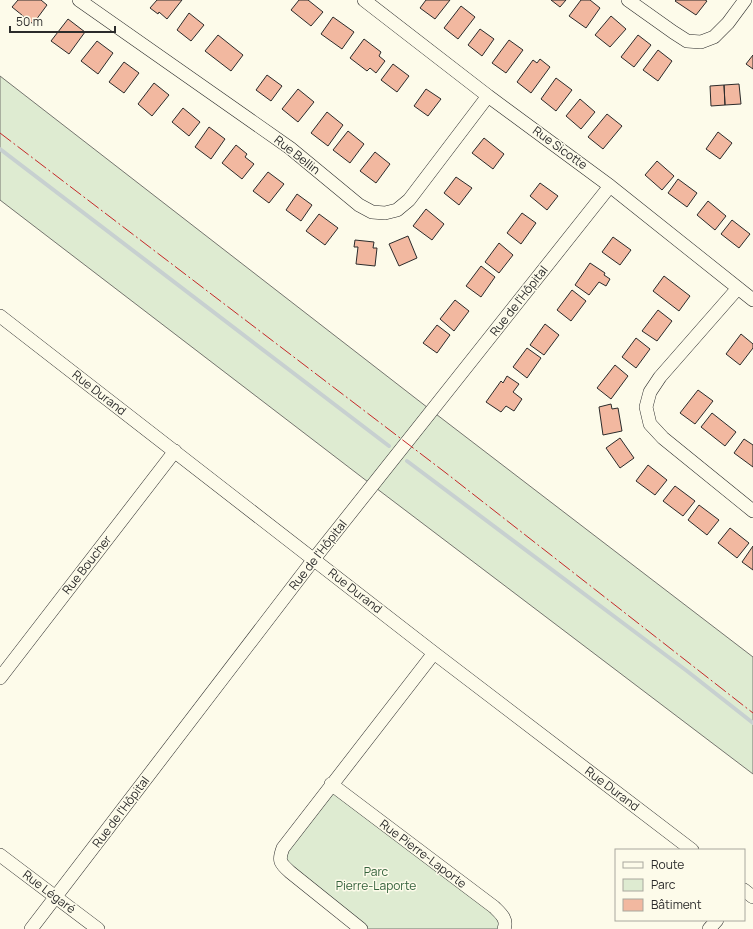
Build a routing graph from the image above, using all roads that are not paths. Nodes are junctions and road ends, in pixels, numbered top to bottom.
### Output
1 (79, 0) edge
2 (364, 0) edge
3 (628, 0) edge
4 (745, 0) edge
5 (488, 96) junction
6 (610, 186) junction
7 (738, 288) junction
8 (753, 300) edge
9 (0, 316) edge
10 (175, 452) junction
11 (753, 511) edge
12 (314, 559) junction
13 (434, 652) junction
14 (0, 678) edge
15 (331, 784) junction
16 (691, 849) edge
17 (0, 855) edge
18 (745, 891) edge
19 (56, 897) junction
20 (753, 897) edge
21 (31, 929) edge
22 (98, 929) edge
23 (361, 929) edge
24 (504, 929) edge

1 - 5 street, Rue Bellin
2 - 5 street, Rue Sicotte
3 - 4 street
5 - 6 street, Rue Sicotte
6 - 7 street, Rue Sicotte
6 - 12 street, Rue de l'Hôpital
7 - 8 street, Rue Sicotte
7 - 11 street
9 - 10 street, Rue Durand
10 - 12 street, Rue Durand
10 - 14 street, Rue Boucher
12 - 13 street, Rue Durand
12 - 19 street, Rue de l'Hôpital
13 - 15 street
13 - 16 street, Rue Durand
15 - 23 street
15 - 24 street, Rue Pierre-Laporte
17 - 19 street, Rue Légaré
18 - 20 street
19 - 21 street, Rue de l'Hôpital
19 - 22 street, Rue Légaré

